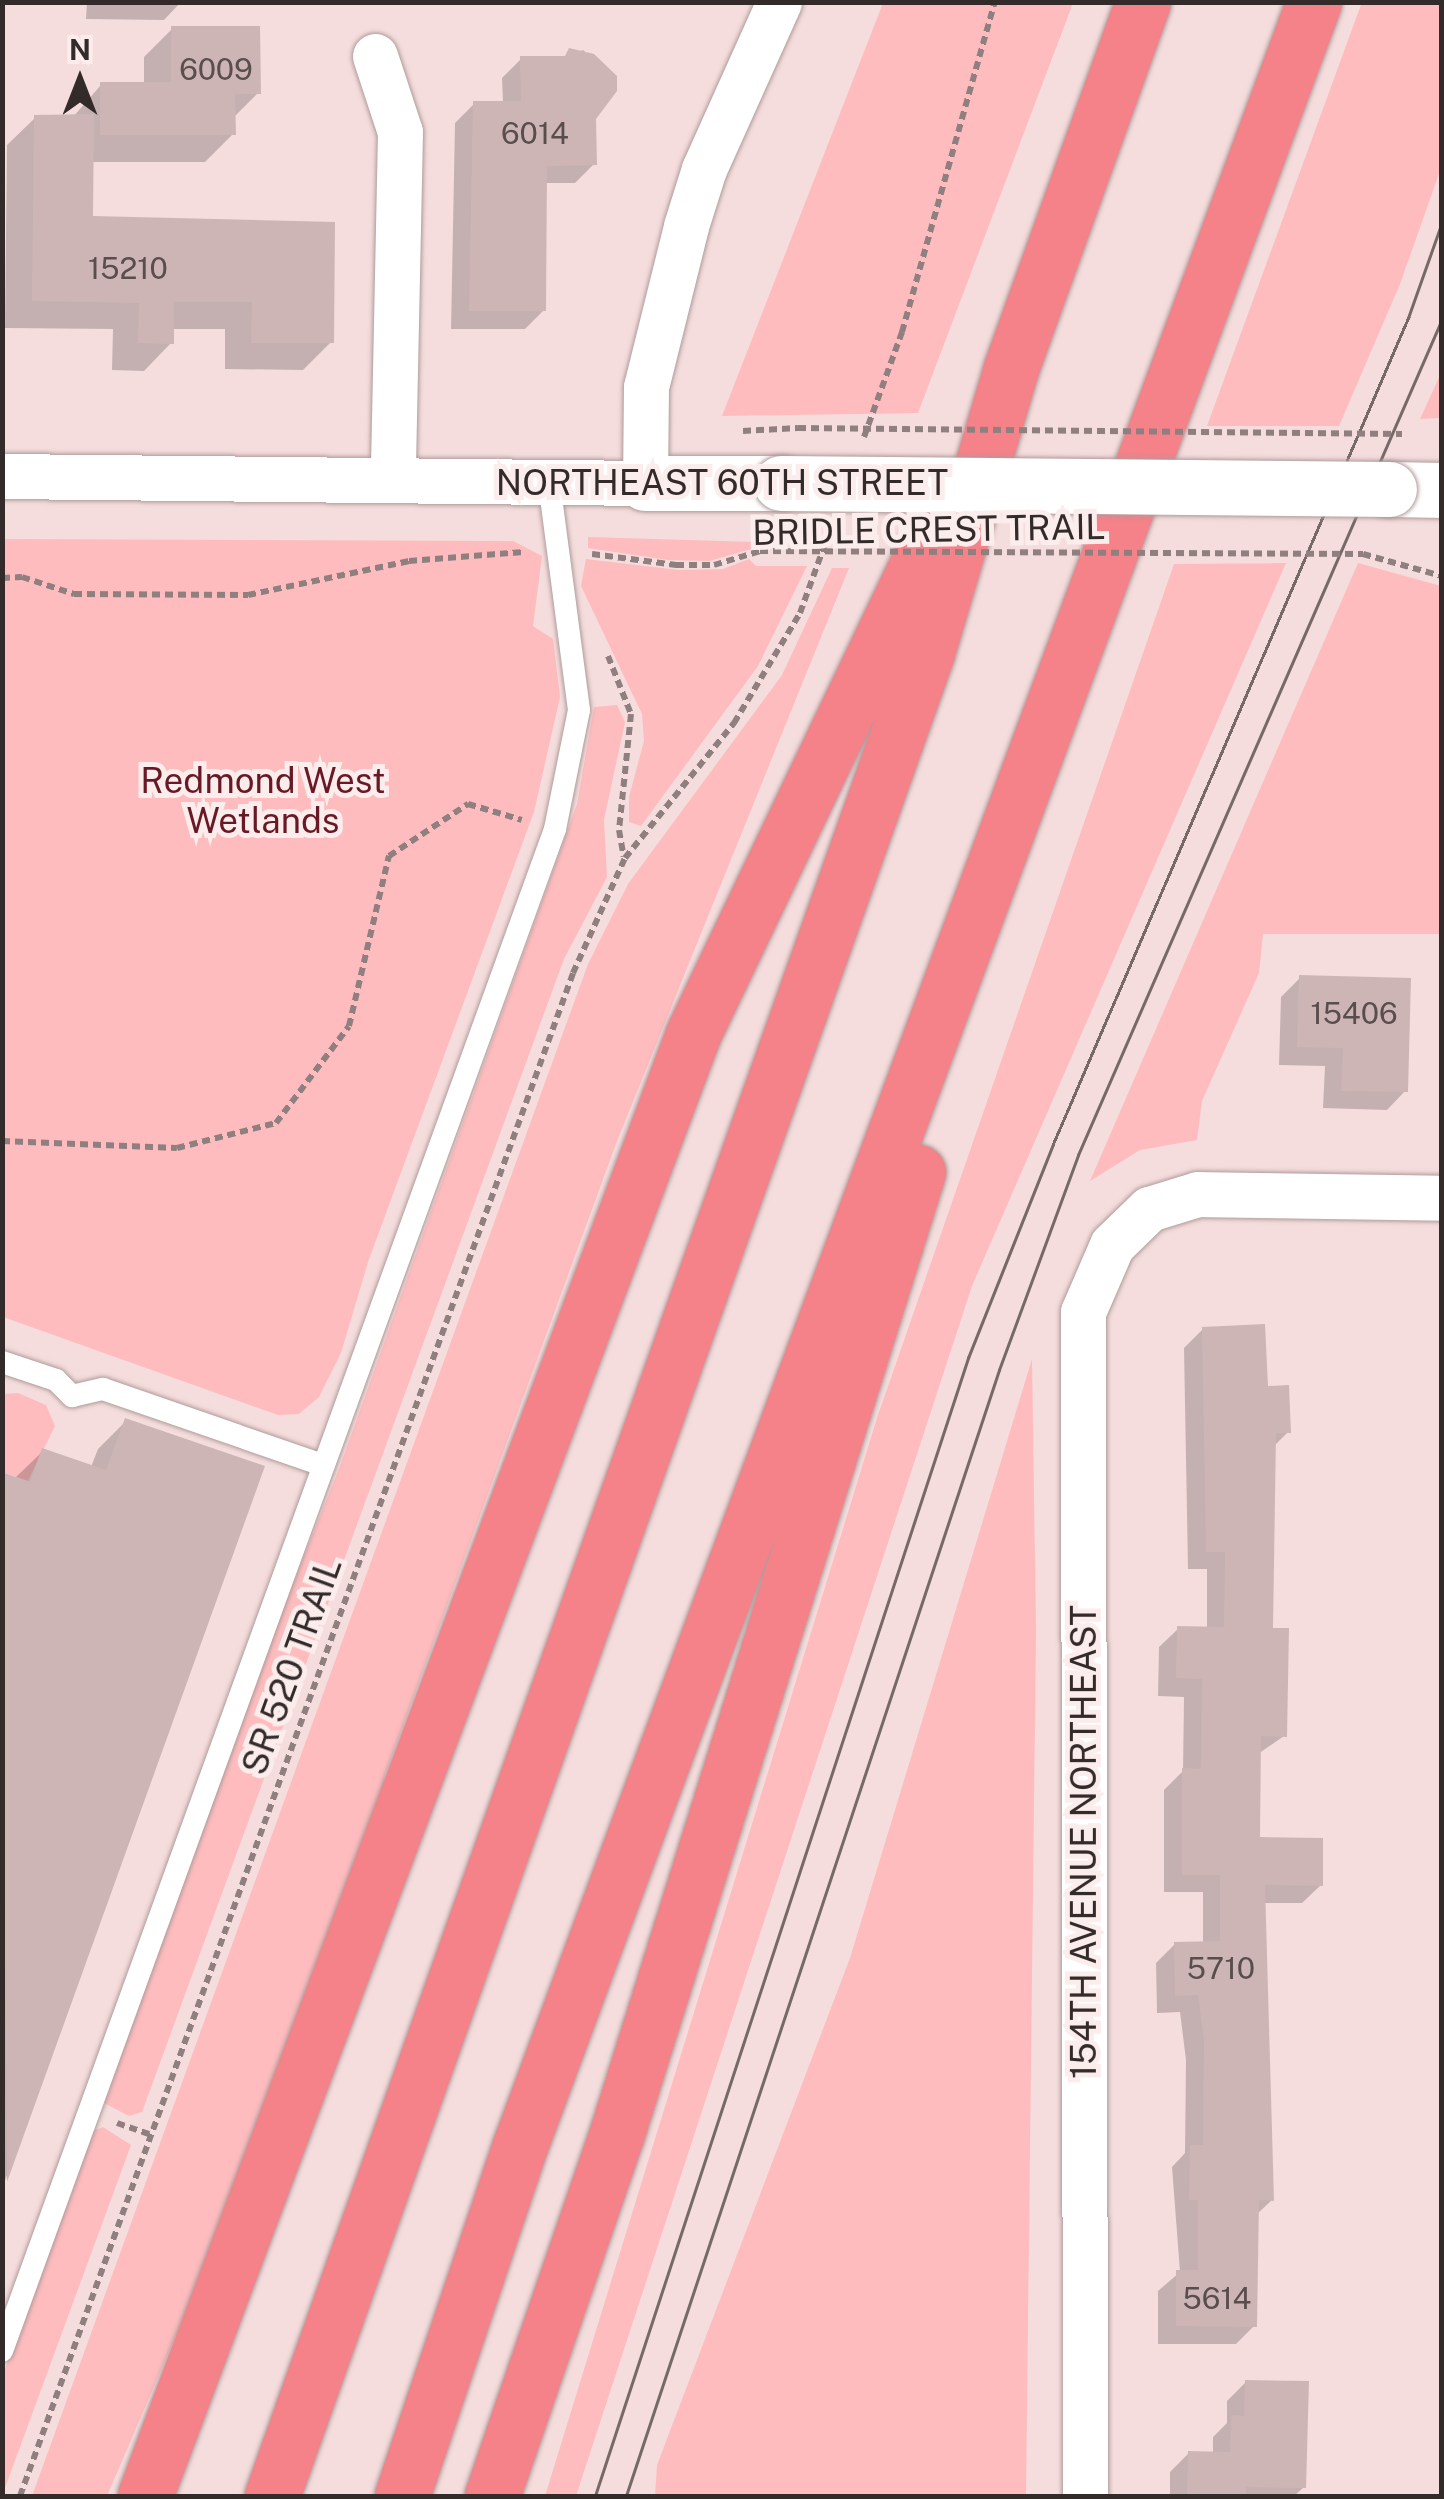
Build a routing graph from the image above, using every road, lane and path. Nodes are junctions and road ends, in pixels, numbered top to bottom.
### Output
1 (779, 2) edge
2 (1143, 2) edge
3 (1314, 2) edge
4 (375, 56) dead end
5 (1010, 372) junction
6 (798, 428) dead end
7 (1402, 434) dead end
8 (2, 476) edge
9 (393, 480) junction
10 (549, 482) junction
11 (646, 483) junction
12 (1415, 489) edge
13 (557, 554) junction
14 (1442, 576) edge
15 (2, 578) edge
16 (1102, 582) junction
17 (555, 829) junction
18 (624, 858) dead end
19 (2, 1141) edge
20 (1442, 1198) edge
21 (2, 1362) edge
22 (322, 1465) junction
23 (2, 2351) edge
24 (20, 2496) edge
25 (145, 2496) edge
26 (272, 2496) edge
27 (402, 2496) edge
28 (492, 2496) edge
29 (1085, 2496) edge

1 - 11 street
2 - 5 highway
3 - 16 highway
4 - 9 street
5 - 25 highway
5 - 26 highway
6 - 7 path, bridge
8 - 9 street, NORTHEAST 60TH STREET
9 - 10 street, NORTHEAST 60TH STREET
10 - 11 street, NORTHEAST 60TH STREET
10 - 13 lane
11 - 12 street, NORTHEAST 60TH STREET, bridge
13 - 14 path, BRIDLE CREST TRAIL, bridge
13 - 15 path, BRIDLE CREST TRAIL
13 - 17 lane
16 - 27 highway
16 - 28 highway
17 - 19 path
17 - 22 lane
18 - 24 path, SR 520 TRAIL
20 - 29 street, 154TH AVENUE NORTHEAST
21 - 22 lane
22 - 23 lane

